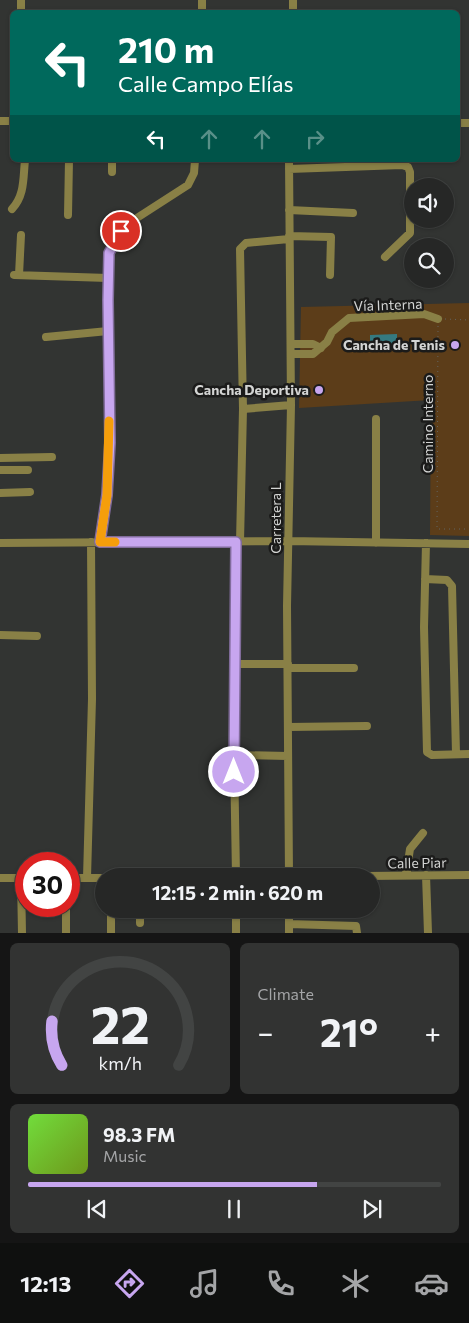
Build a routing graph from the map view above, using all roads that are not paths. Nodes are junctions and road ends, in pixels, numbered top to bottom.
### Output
1 (25, 162) edge
2 (69, 162) edge
3 (112, 162) edge
4 (195, 162) edge
5 (289, 162) edge
6 (375, 164) edge
7 (289, 169) junction
8 (112, 172) dead end
9 (12, 209) dead end
10 (289, 210) junction
11 (353, 213) dead end
12 (68, 215) dead end
13 (21, 236) dead end
14 (289, 238) junction
15 (385, 257) dead end
16 (330, 275) dead end
17 (108, 278) junction
18 (438, 319) road end
19 (108, 331) junction
20 (46, 337) dead end
21 (291, 344) junction
22 (321, 348) junction
23 (291, 354) junction
24 (291, 406) junction
25 (243, 409) junction
26 (376, 419) dead end
27 (52, 457) dead end
28 (0, 458) edge
29 (0, 470) edge
30 (28, 470) dead end
31 (30, 492) dead end
32 (0, 493) edge
33 (289, 541) junction
34 (91, 542) junction
35 (100, 542) junction
36 (238, 542) junction
37 (376, 542) junction
38 (0, 543) edge
39 (426, 543) junction
40 (469, 544) edge
41 (425, 579) junction
42 (0, 634) edge
43 (38, 636) dead end
44 (235, 664) junction
45 (288, 666) junction
46 (354, 668) dead end
47 (366, 726) dead end
48 (288, 727) junction
49 (456, 754) junction
50 (469, 754) edge
51 (234, 755) junction
52 (288, 756) junction
53 (423, 833) dead end
54 (236, 868) edge
55 (289, 868) edge
56 (406, 875) junction
57 (426, 875) junction
58 (469, 875) edge
59 (380, 876) edge
60 (0, 878) edge
61 (15, 878) edge
62 (80, 878) edge
63 (87, 878) junction
64 (95, 878) edge
65 (23, 917) edge
66 (66, 917) edge
67 (111, 918) edge
68 (140, 918) edge
69 (236, 918) edge
70 (140, 923) dead end
71 (289, 929) edge
72 (308, 929) edge
73 (22, 933) edge
74 (66, 933) edge
75 (111, 933) edge
76 (236, 933) edge
77 (357, 933) edge
78 (428, 933) edge

1 - 9 street
2 - 12 street
3 - 8 street
4 - 17 street
5 - 7 street, Carretera L
6 - 7 street
6 - 15 street
7 - 10 street, Carretera L
10 - 11 street
10 - 14 street, Carretera L
13 - 17 street
14 - 16 street
14 - 21 street, Carretera L
14 - 25 street
17 - 19 street
18 - 22 street, Vía Interna
19 - 20 street
19 - 35 street
21 - 22 street
21 - 23 street, Carretera L
22 - 23 street
23 - 24 street, Carretera L
24 - 25 street
24 - 33 street, Carretera L
25 - 36 street
26 - 37 street
27 - 28 street
29 - 30 street
31 - 32 street
33 - 36 street
33 - 37 street
33 - 45 street, Carretera L
34 - 35 street
34 - 38 street
34 - 63 street
35 - 36 street
36 - 44 street
37 - 39 street
39 - 40 street
39 - 41 street
41 - 49 street
41 - 49 street
42 - 43 street
44 - 45 street
44 - 51 street
45 - 46 street
45 - 48 street, Carretera L
47 - 48 street
48 - 52 street, Carretera L
49 - 50 street
51 - 52 street
51 - 54 street
52 - 55 street, Carretera L
53 - 56 street
56 - 57 street, Calle Piar
56 - 59 street, Calle Piar
57 - 58 street, Calle Piar
57 - 78 street
60 - 61 street
62 - 63 street
63 - 64 street
65 - 73 street
66 - 74 street
67 - 75 street
68 - 70 street
69 - 76 street
71 - 72 street
72 - 77 street

